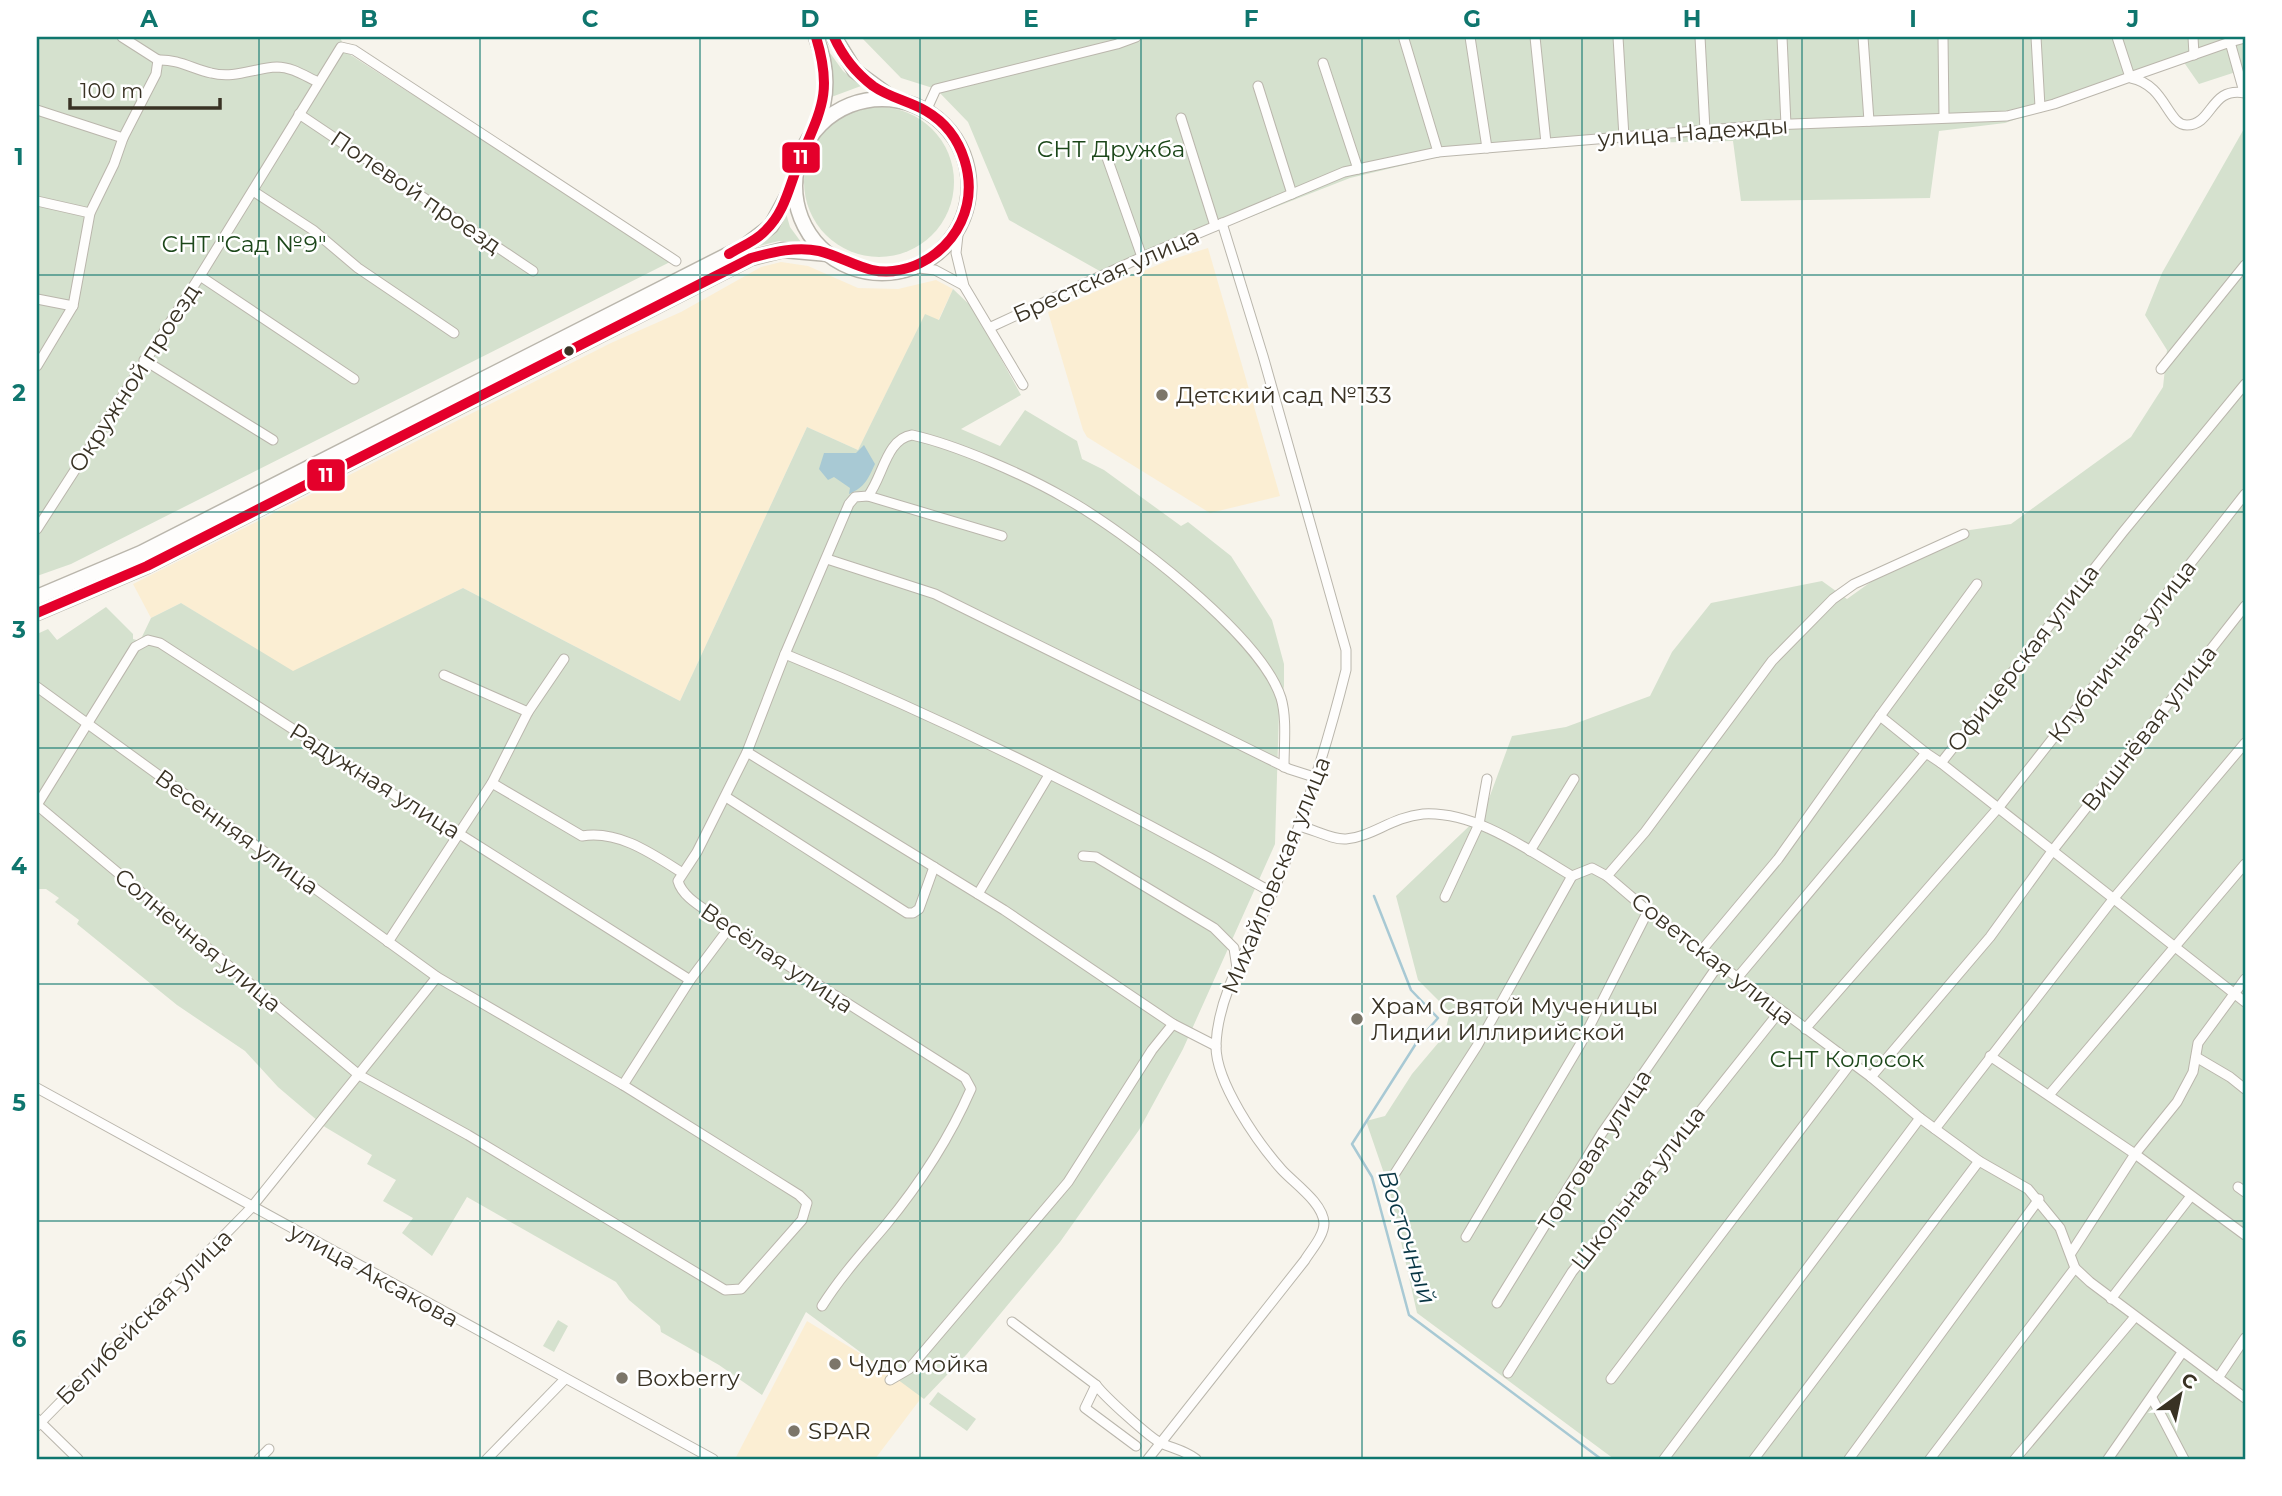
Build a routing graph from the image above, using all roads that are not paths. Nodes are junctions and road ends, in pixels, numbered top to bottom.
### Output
1 (122, 37) edge
2 (816, 37) edge
3 (834, 37) edge
4 (1136, 37) edge
5 (1470, 37) edge
6 (1535, 37) edge
7 (1618, 37) edge
8 (1700, 37) edge
9 (1782, 37) edge
10 (1863, 37) edge
11 (1943, 37) edge
12 (2036, 37) edge
13 (2117, 37) edge
14 (2193, 37) edge
15 (2245, 38) edge
16 (1404, 39) dead end
17 (2230, 42) junction
18 (2194, 55) junction
19 (158, 60) junction
20 (1323, 63) dead end
21 (2130, 77) junction
22 (318, 82) junction
23 (1258, 86) dead end
24 (2245, 93) edge
25 (896, 100) junction
26 (2040, 107) junction
27 (37, 110) edge
28 (926, 111) junction
29 (299, 114) junction
30 (1944, 117) junction
31 (1181, 118) dead end
32 (1869, 121) junction
33 (1786, 125) junction
34 (1706, 130) junction
35 (814, 132) junction
36 (1624, 137) junction
37 (122, 138) junction
38 (1546, 143) junction
39 (1487, 148) junction
40 (1105, 152) dead end
41 (1438, 152) junction
42 (1358, 169) junction
43 (795, 182) junction
44 (253, 191) junction
45 (1292, 194) junction
46 (37, 201) edge
47 (90, 213) junction
48 (1218, 225) junction
49 (959, 226) junction
50 (828, 254) junction
51 (1142, 257) junction
52 (676, 261) dead end
53 (2245, 265) edge
54 (911, 267) junction
55 (533, 271) dead end
56 (200, 276) junction
57 (964, 286) junction
58 (37, 299) edge
59 (73, 306) junction
60 (991, 327) junction
61 (454, 333) dead end
62 (145, 360) junction
63 (37, 366) edge
64 (2161, 369) dead end
65 (354, 379) dead end
66 (2245, 384) edge
67 (1023, 385) dead end
68 (273, 440) dead end
69 (2245, 494) edge
70 (868, 496) junction
71 (37, 529) edge
72 (1964, 534) dead end
73 (1002, 537) dead end
74 (827, 559) junction
75 (1977, 584) dead end
76 (37, 597) edge
77 (2245, 606) edge
78 (37, 613) edge
79 (785, 654) junction
80 (564, 659) dead end
81 (444, 675) dead end
82 (37, 687) edge
83 (528, 712) junction
84 (1880, 716) junction
85 (89, 723) junction
86 (2245, 743) edge
87 (747, 752) junction
88 (1926, 753) junction
89 (1941, 763) junction
90 (1284, 767) junction
91 (1049, 775) junction
92 (1318, 778) junction
93 (1487, 779) dead end
94 (1574, 779) dead end
95 (492, 783) junction
96 (726, 797) junction
97 (37, 805) edge
98 (1999, 807) junction
99 (1479, 824) junction
100 (1299, 826) junction
101 (458, 833) junction
102 (2053, 849) junction
103 (1530, 851) junction
104 (1083, 856) dead end
105 (2245, 864) edge
106 (934, 867) junction
107 (681, 872) junction
108 (1572, 876) junction
109 (1607, 876) junction
110 (1273, 893) junction
111 (978, 894) junction
112 (1444, 897) dead end
113 (2114, 898) junction
114 (1648, 911) junction
115 (729, 928) junction
116 (388, 942) junction
117 (2176, 946) junction
118 (1701, 951) junction
119 (1719, 964) junction
120 (1238, 969) junction
121 (1738, 977) junction
122 (437, 978) junction
123 (2245, 979) edge
124 (690, 980) junction
125 (2234, 993) junction
126 (2245, 1002) edge
127 (1780, 1011) junction
128 (1173, 1024) junction
129 (1805, 1030) junction
130 (1216, 1046) junction
131 (1990, 1056) junction
132 (2196, 1057) junction
133 (1851, 1063) junction
134 (359, 1075) junction
135 (1871, 1077) junction
136 (623, 1085) junction
137 (37, 1088) edge
138 (2245, 1089) edge
139 (2049, 1095) junction
140 (1920, 1118) junction
141 (1935, 1129) junction
142 (2135, 1154) junction
143 (1979, 1161) junction
144 (1392, 1178) dead end
145 (2191, 1196) junction
146 (2039, 1199) junction
147 (251, 1208) junction
148 (2245, 1235) edge
149 (1466, 1237) dead end
150 (2071, 1253) junction
151 (2075, 1268) junction
152 (2112, 1299) junction
153 (1497, 1303) dead end
154 (822, 1306) dead end
155 (2134, 1318) junction
156 (1012, 1322) dead end
157 (2245, 1338) edge
158 (2181, 1354) junction
159 (1508, 1373) dead end
160 (2218, 1378) junction
161 (565, 1379) junction
162 (1611, 1379) dead end
163 (890, 1380) dead end
164 (1096, 1385) junction
165 (2152, 1398) junction
166 (2245, 1398) edge
167 (38, 1422) edge
168 (1160, 1443) junction
169 (1136, 1446) dead end
170 (269, 1450) dead end
171 (78, 1459) edge
172 (259, 1459) edge
173 (487, 1459) edge
174 (713, 1459) edge
175 (1148, 1459) edge
176 (1196, 1459) edge
177 (1664, 1459) edge
178 (1754, 1459) edge
179 (1849, 1459) edge
180 (1930, 1459) edge
181 (2015, 1459) edge
182 (2108, 1459) edge
183 (2184, 1459) edge

1 - 19 street
2 - 35 main road
3 - 25 main road
4 - 28 street
5 - 39 street
6 - 38 street
7 - 36 street
8 - 34 street
9 - 33 street
10 - 32 street
11 - 30 street
12 - 26 street
13 - 21 street
14 - 18 street
15 - 17 street, улица Надежды
16 - 41 street
17 - 18 street, улица Надежды
17 - 24 street
18 - 21 street, улица Надежды
19 - 22 street
19 - 37 street
20 - 42 street
21 - 24 street
21 - 26 street, улица Надежды
22 - 29 street, Окружной проезд
22 - 52 street, Окружной проезд
23 - 45 street
25 - 28 main road
25 - 35 main road
26 - 30 street, улица Надежды
27 - 37 street
28 - 49 main road
29 - 44 street, Окружной проезд
29 - 55 street, Полевой проезд
30 - 32 street, улица Надежды
31 - 48 street, Михайловская улица
32 - 33 street, улица Надежды
33 - 34 street, улица Надежды
34 - 36 street, улица Надежды
35 - 43 main road
36 - 38 street, улица Надежды
37 - 47 street
38 - 39 street, улица Надежды
39 - 41 street, улица Надежды
40 - 51 street
41 - 42 street, улица Надежды
42 - 45 street, улица Надежды
43 - 50 main road
43 - 76 main road
44 - 56 street, Окружной проезд
44 - 61 street
45 - 48 street, улица Надежды
46 - 47 street
47 - 59 street
48 - 51 street, Брестская улица
48 - 92 street, Михайловская улица
49 - 54 main road
49 - 57 street
50 - 54 main road
50 - 78 main road
51 - 60 street, Брестская улица
53 - 64 street
54 - 57 street
56 - 62 street, Окружной проезд
56 - 65 street
57 - 60 street
58 - 59 street
59 - 63 street
60 - 67 street
62 - 68 street
62 - 71 street, Окружной проезд
66 - 89 street, Офицерская улица
69 - 98 street, Клубничная улица
70 - 73 street
70 - 74 street
70 - 90 street
72 - 109 street
74 - 79 street
74 - 90 street
75 - 84 street
77 - 102 street, Вишнёвая улица
79 - 87 street
79 - 91 street
80 - 83 street
81 - 83 street
82 - 85 street, Весенняя улица
83 - 95 street
84 - 88 street
84 - 118 street
85 - 97 street, Радужная улица
85 - 101 street, Радужная улица
85 - 116 street, Весенняя улица
86 - 113 street
87 - 96 street
87 - 106 street
88 - 89 street
88 - 121 street
89 - 98 street, Офицерская улица
90 - 92 street
91 - 110 street
91 - 111 street
92 - 100 street, Михайловская улица
93 - 99 street
94 - 103 street
95 - 101 street
95 - 107 street
96 - 106 street
96 - 107 street
97 - 134 street, Солнечная улица
98 - 102 street, Офицерская улица
98 - 129 street, Клубничная улица
99 - 100 street
99 - 103 street
99 - 112 street
100 - 110 street, Михайловская улица
101 - 116 street
101 - 124 street, Радужная улица
102 - 113 street, Офицерская улица
102 - 135 street, Вишнёвая улица
103 - 108 street
104 - 120 street
105 - 117 street
106 - 111 street
107 - 115 street, Весёлая улица
108 - 109 street
108 - 144 street
109 - 114 street, Советская улица
110 - 120 street, Михайловская улица
111 - 128 street
113 - 117 street, Офицерская улица
113 - 131 street
114 - 118 street, Советская улица
114 - 149 street
115 - 124 street
115 - 154 street, Весёлая улица
116 - 122 street, Весенняя улица
117 - 125 street, Офицерская улица
117 - 139 street
118 - 119 street, Советская улица
119 - 121 street, Советская улица
119 - 153 street, Торговая улица
120 - 130 street, Михайловская улица
121 - 127 street, Советская улица
122 - 134 street, Белибейская улица
122 - 136 street, Весенняя улица
123 - 125 street
124 - 136 street
125 - 126 street, Офицерская улица
125 - 132 street
127 - 129 street, Советская улица
127 - 159 street, Школьная улица
128 - 130 street
128 - 163 street
129 - 133 street, Советская улица
130 - 168 street
131 - 139 street
131 - 141 street
132 - 138 street
132 - 142 street
133 - 135 street, Советская улица
133 - 162 street
134 - 136 street, Солнечная улица
134 - 147 street, Белибейская улица
135 - 140 street, Советская улица
137 - 147 street, улица Аксакова
139 - 142 street
140 - 141 street, Советская улица
140 - 177 street
141 - 143 street, Советская улица
142 - 145 street
142 - 150 street
143 - 146 street, Советская улица
143 - 178 street
145 - 148 street
145 - 152 street
146 - 150 street, Советская улица
146 - 179 street
147 - 161 street, улица Аксакова
147 - 167 street, Белибейская улица
150 - 151 street, Советская улица
151 - 152 street
151 - 180 street
152 - 155 street
155 - 158 street
155 - 181 street
156 - 164 street
157 - 160 street
158 - 160 street
158 - 165 street
160 - 166 street
161 - 173 street
161 - 174 street, улица Аксакова
164 - 168 street
164 - 169 street
165 - 182 street
165 - 183 street
167 - 171 street
168 - 175 street
168 - 176 street
170 - 172 street

